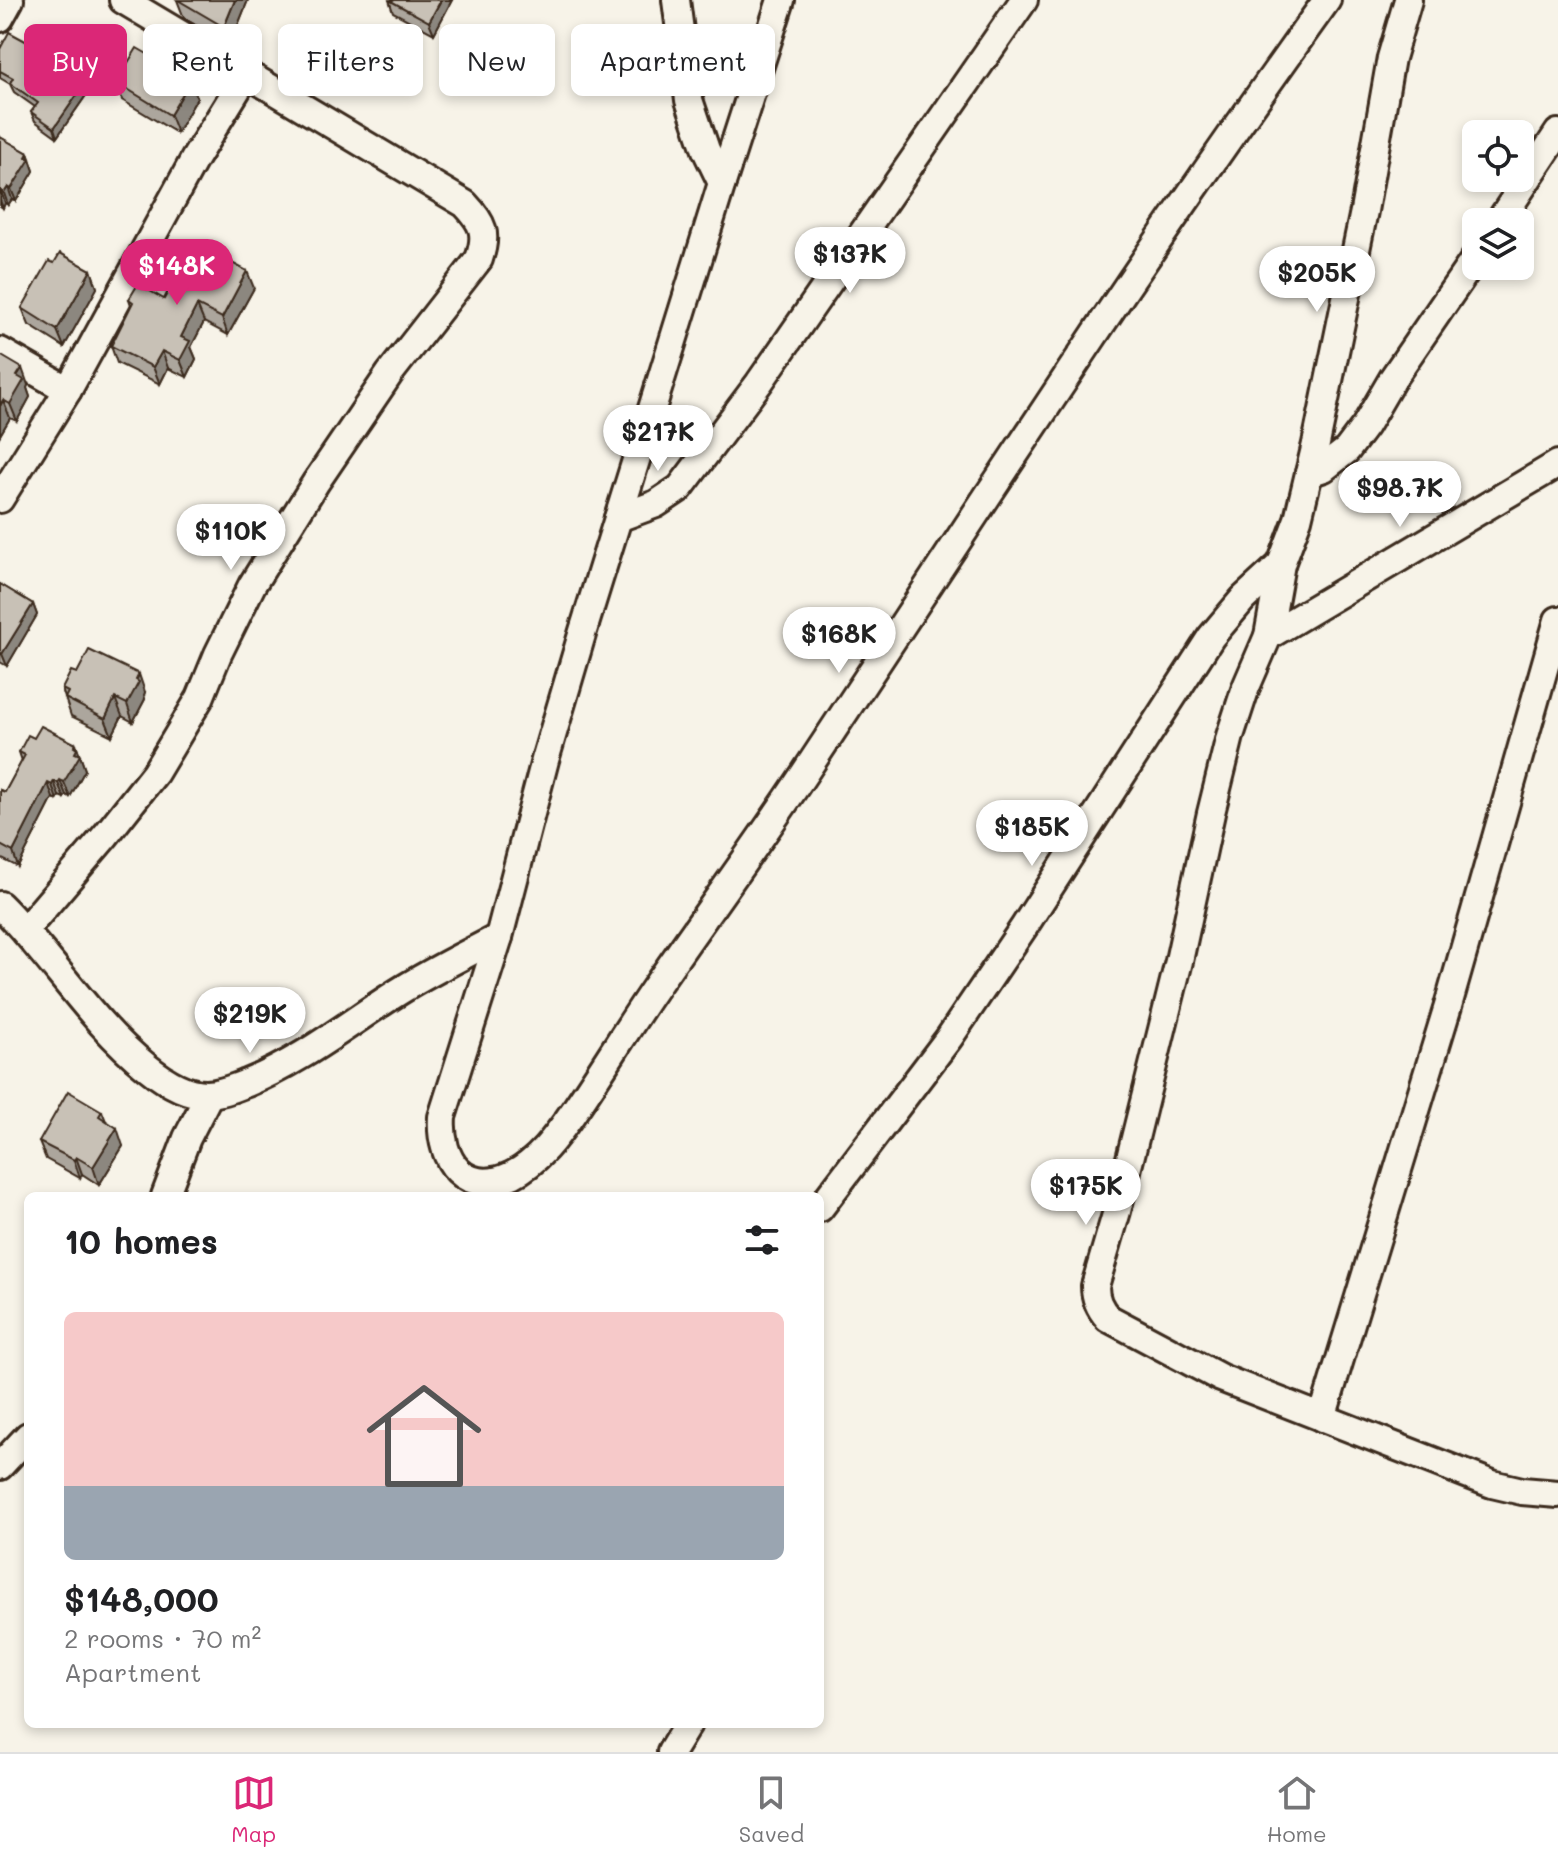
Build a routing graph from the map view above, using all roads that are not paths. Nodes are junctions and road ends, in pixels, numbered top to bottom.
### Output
1 (10, 0) edge
2 (123, 0) edge
3 (676, 0) edge
4 (781, 0) edge
5 (1024, 0) edge
6 (1327, 0) edge
7 (1408, 0) edge
8 (0, 18) edge
9 (162, 24) edge
10 (262, 84) edge
11 (233, 96) edge
12 (1558, 133) edge
13 (722, 183) junction
14 (1508, 208) edge
15 (1462, 277) edge
16 (0, 351) edge
17 (68, 390) junction
18 (1558, 464) edge
19 (1309, 473) junction
20 (0, 499) edge
21 (618, 518) junction
22 (1281, 564) junction
23 (1558, 620) edge
24 (1268, 636) junction
25 (0, 905) edge
26 (25, 930) junction
27 (499, 937) junction
28 (209, 1095) junction
29 (167, 1192) edge
30 (824, 1203) edge
31 (1322, 1418) junction
32 (24, 1440) edge
33 (0, 1466) edge
34 (1558, 1494) edge
35 (686, 1728) edge
36 (671, 1752) edge

1 - 8 street
2 - 9 street
3 - 13 street
4 - 13 street
5 - 21 street
6 - 27 street
7 - 19 street
10 - 26 street
11 - 17 street
12 - 14 street
13 - 21 street
15 - 19 street
16 - 17 street
17 - 20 street
18 - 24 street
19 - 22 street
21 - 27 street
22 - 24 street
22 - 30 street
23 - 31 street
24 - 31 street
25 - 26 street
26 - 28 street
27 - 28 street
28 - 29 street
31 - 34 street
32 - 33 street
35 - 36 street

